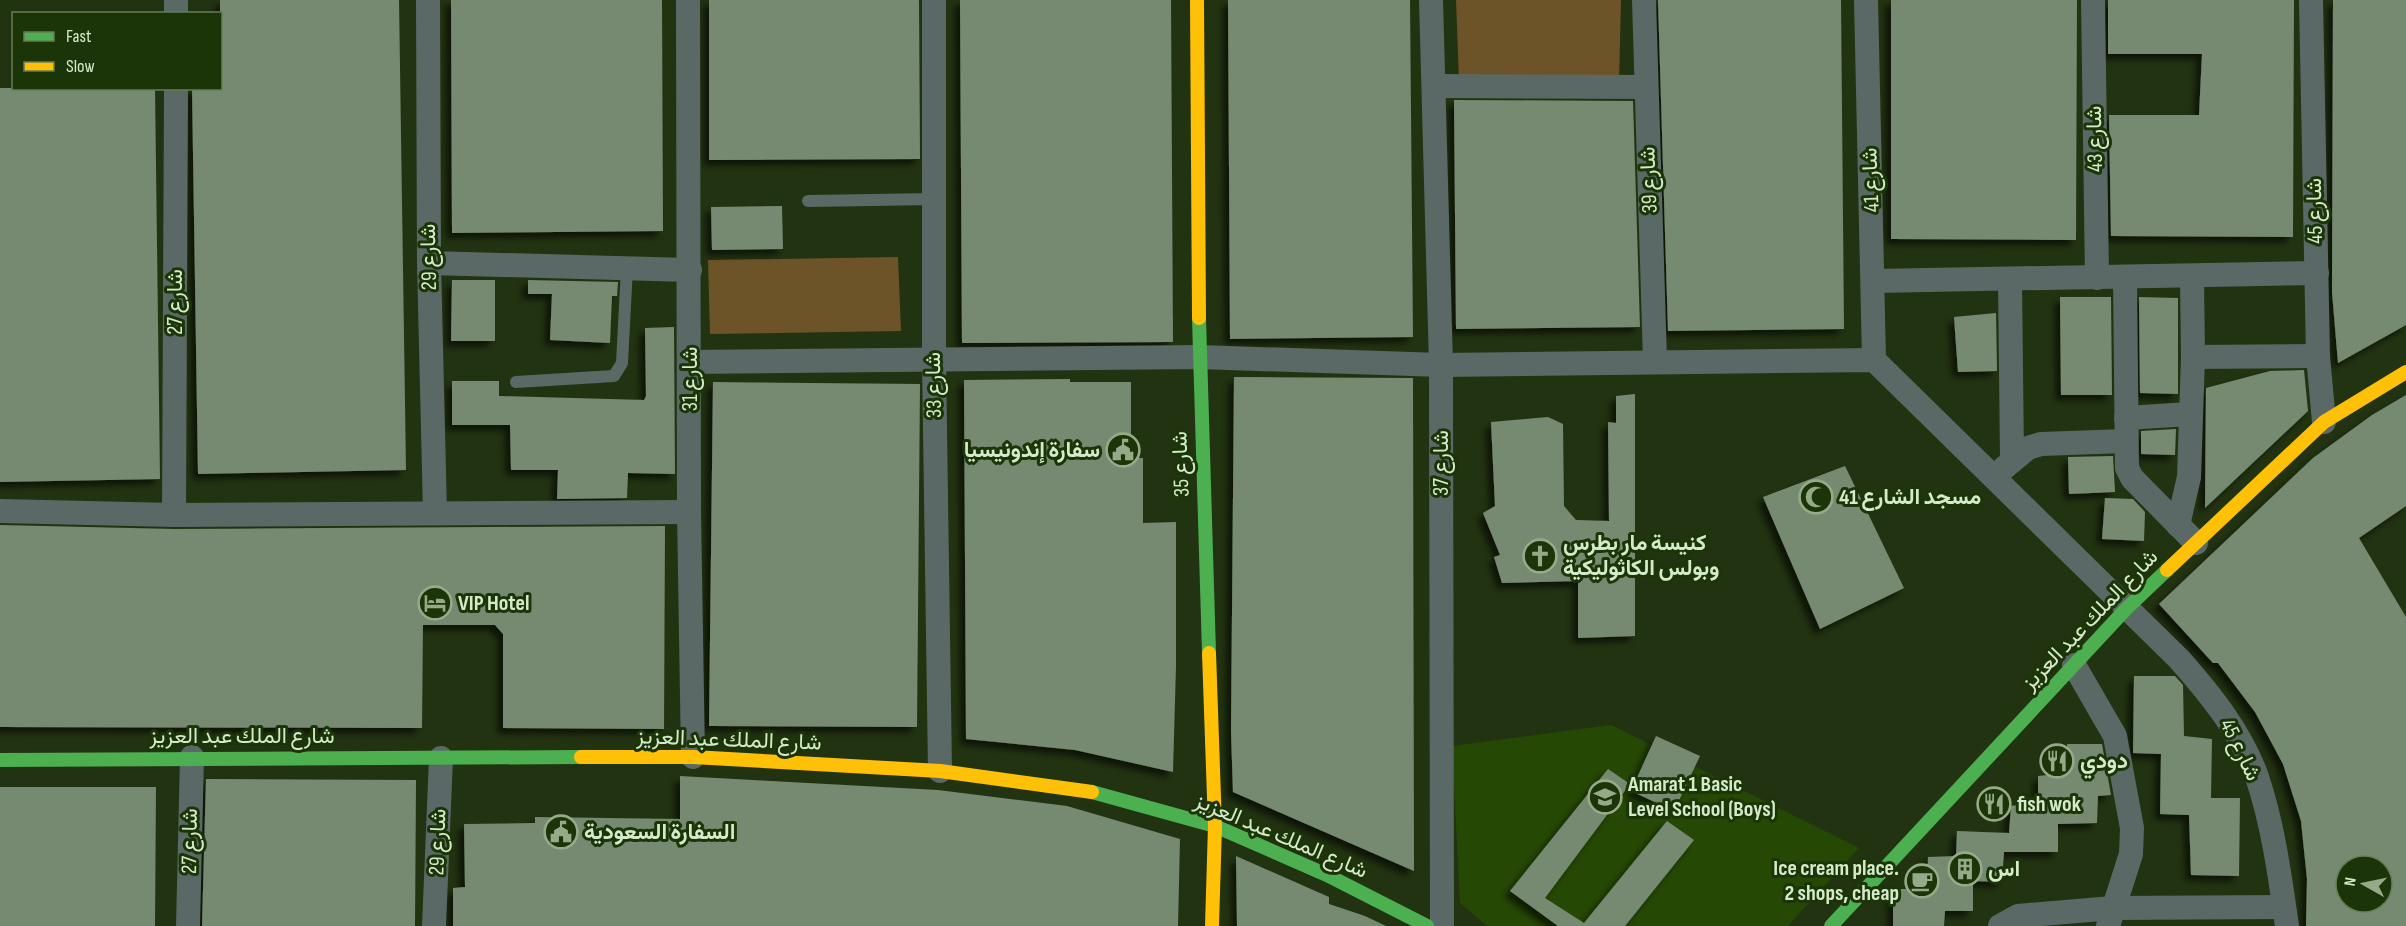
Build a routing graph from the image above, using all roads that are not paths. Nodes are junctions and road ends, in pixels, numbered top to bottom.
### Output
1 (428, 0) edge
2 (688, 0) edge
3 (934, 0) edge
4 (1197, 0) edge
5 (1431, 0) edge
6 (1644, 0) edge
7 (1866, 0) edge
8 (2093, 0) edge
9 (2310, 0) edge
10 (1434, 86) junction
11 (1647, 87) junction
12 (176, 90) edge
13 (934, 199) junction
14 (808, 201) dead end
15 (429, 263) junction
16 (627, 268) junction
17 (690, 270) junction
18 (2317, 273) junction
19 (2192, 276) junction
20 (2097, 278) junction
21 (2125, 278) junction
22 (2010, 280) junction
23 (1873, 281) junction
24 (2318, 356) junction
25 (1199, 357) junction
26 (2193, 357) junction
27 (934, 360) junction
28 (1655, 360) junction
29 (1874, 360) junction
30 (690, 362) junction
31 (1440, 365) junction
32 (2406, 372) edge
33 (516, 382) dead end
34 (2190, 414) junction
35 (2324, 422) junction
36 (2126, 429) junction
37 (2012, 459) junction
38 (1994, 479) junction
39 (0, 511) edge
40 (689, 512) junction
41 (435, 513) junction
42 (174, 515) junction
43 (2178, 525) junction
44 (2196, 543) junction
45 (2126, 609) junction
46 (2074, 665) junction
47 (192, 757) junction
48 (693, 757) junction
49 (441, 758) junction
50 (0, 760) edge
51 (940, 771) junction
52 (1215, 826) junction
53 (2111, 917) edge
54 (2285, 917) edge
55 (188, 926) edge
56 (434, 926) edge
57 (1212, 926) edge
58 (1427, 926) edge
59 (1442, 926) edge
60 (1831, 926) edge
61 (2000, 926) edge

1 - 15 street, شارع 29
2 - 17 street, شارع 31
3 - 13 street, شارع 33
4 - 25 street, شارع 35
5 - 10 street, شارع 37
6 - 11 street, شارع 39
7 - 23 street, شارع 41
8 - 20 street, شارع 43
9 - 18 street, شارع 45
10 - 11 street
10 - 31 street, شارع 37
11 - 28 street, شارع 39
12 - 42 street, شارع 27
13 - 14 lane
13 - 27 street, شارع 33
15 - 16 street
15 - 41 street, شارع 29
16 - 17 street
16 - 33 lane
17 - 30 street, شارع 31
18 - 19 street
18 - 24 street, شارع 45
19 - 21 street
19 - 26 street
20 - 21 street
20 - 22 street
21 - 36 street
22 - 23 street
22 - 37 street
23 - 29 street, شارع 41
24 - 26 street
24 - 35 street, شارع 45
25 - 27 street
25 - 31 street
25 - 52 street, شارع 35
26 - 34 street
27 - 30 street
27 - 51 street, شارع 33
28 - 29 street
28 - 31 street
29 - 38 street, شارع 45
30 - 40 street, شارع 31
31 - 59 street, شارع 37
32 - 35 street, شارع الملك عبد العزيز
34 - 36 street
34 - 43 street
35 - 44 street, شارع الملك عبد العزيز
36 - 37 street
36 - 43 street
37 - 38 street
38 - 45 street, شارع 45
39 - 42 street
40 - 41 street
40 - 48 street, شارع 31
41 - 42 street
43 - 44 street
44 - 45 street, شارع الملك عبد العزيز
45 - 46 street, شارع الملك عبد العزيز
45 - 54 street, شارع 45
46 - 53 street
46 - 60 street, شارع الملك عبد العزيز
47 - 49 street, شارع الملك عبد العزيز
47 - 50 street, شارع الملك عبد العزيز
47 - 55 street, شارع 27
48 - 49 street, شارع الملك عبد العزيز
48 - 51 street, شارع الملك عبد العزيز
49 - 56 street, شارع 29
51 - 52 street, شارع الملك عبد العزيز
52 - 57 street, شارع 35
52 - 58 street, شارع الملك عبد العزيز
53 - 54 street
53 - 61 street

